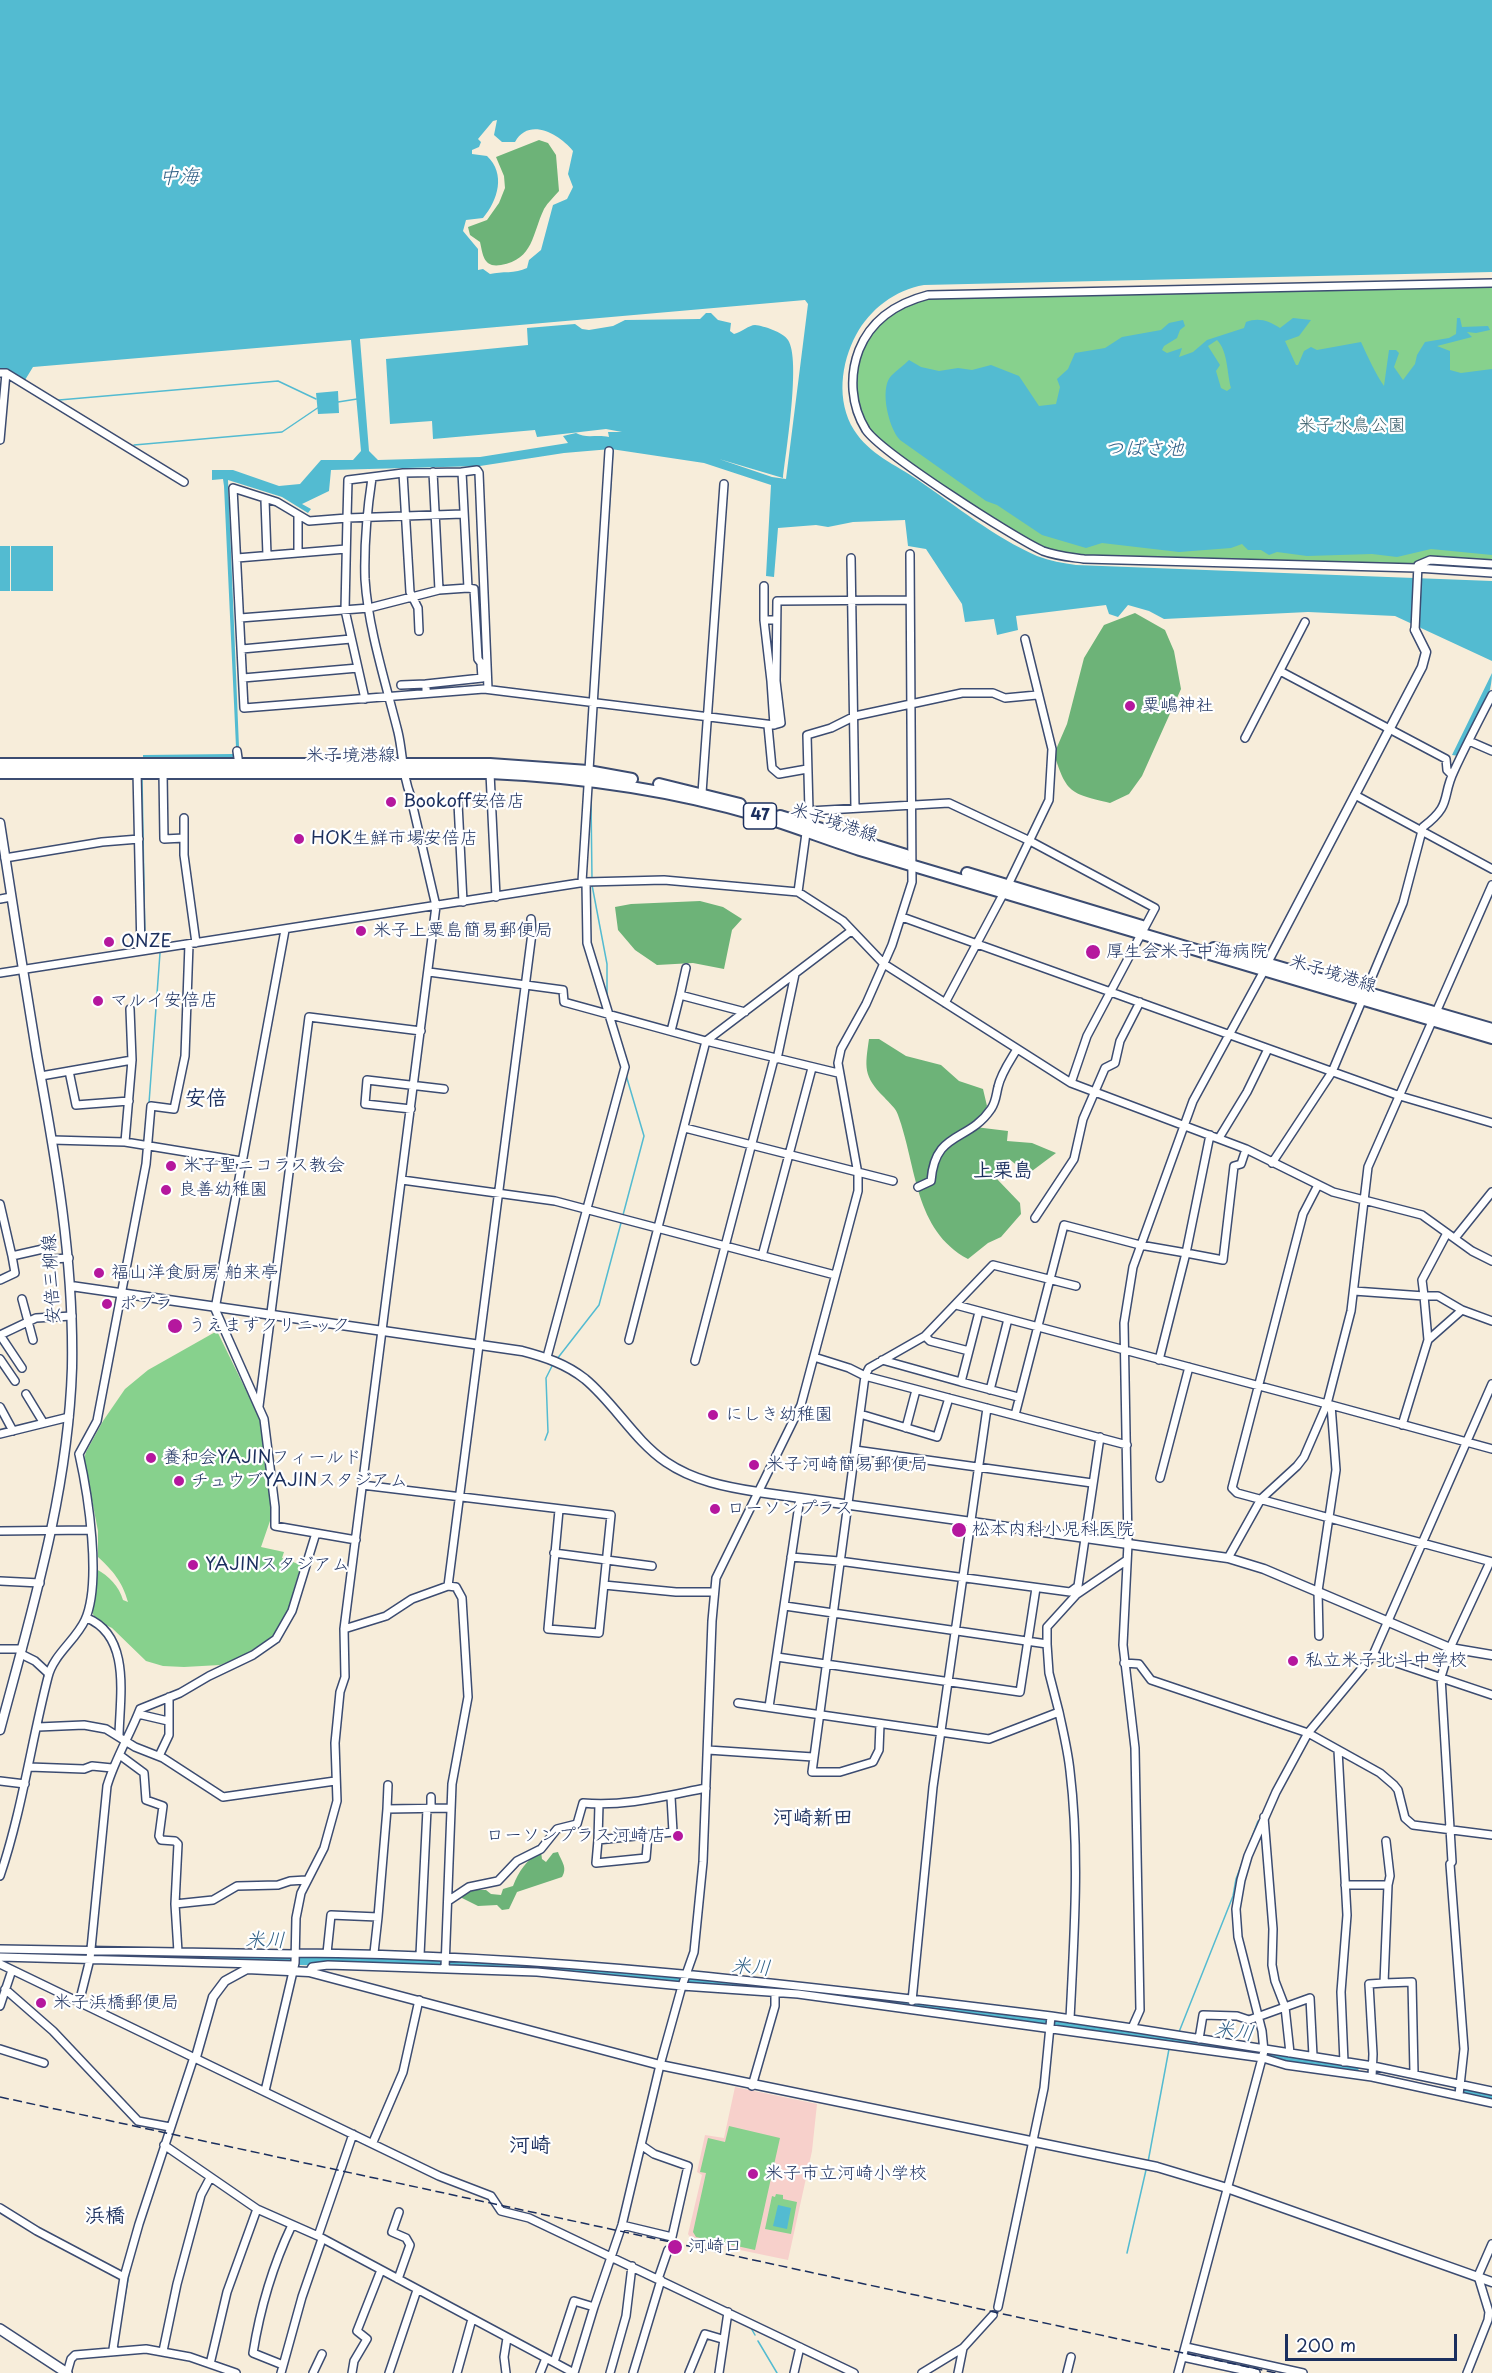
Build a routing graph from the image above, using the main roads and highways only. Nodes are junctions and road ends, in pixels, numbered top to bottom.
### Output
1 (0, 764) edge
2 (404, 767) junction
3 (137, 768) junction
4 (0, 773) edge
5 (588, 776) junction
6 (808, 829) junction
7 (1434, 1016) junction
8 (1492, 1029) edge
9 (1492, 1038) edge
10 (0, 2329) edge
11 (0, 2335) edge
12 (57, 2373) edge
13 (67, 2373) edge

1 - 3 main road, 米子境港線 / 47
2 - 3 main road, 米子境港線 / 47
2 - 3 main road, 米子境港線 / 47
2 - 5 main road, 米子境港線 / 47
2 - 5 main road, 米子境港線 / 47
3 - 4 main road, 米子境港線 / 47
5 - 6 main road, 米子境港線 / 47
5 - 6 main road, 米子境港線 / 47
6 - 7 main road, 米子境港線 / 47
7 - 8 main road, 米子境港線 / 47
7 - 9 main road, 米子境港線 / 47
10 - 13 main road
11 - 12 main road

